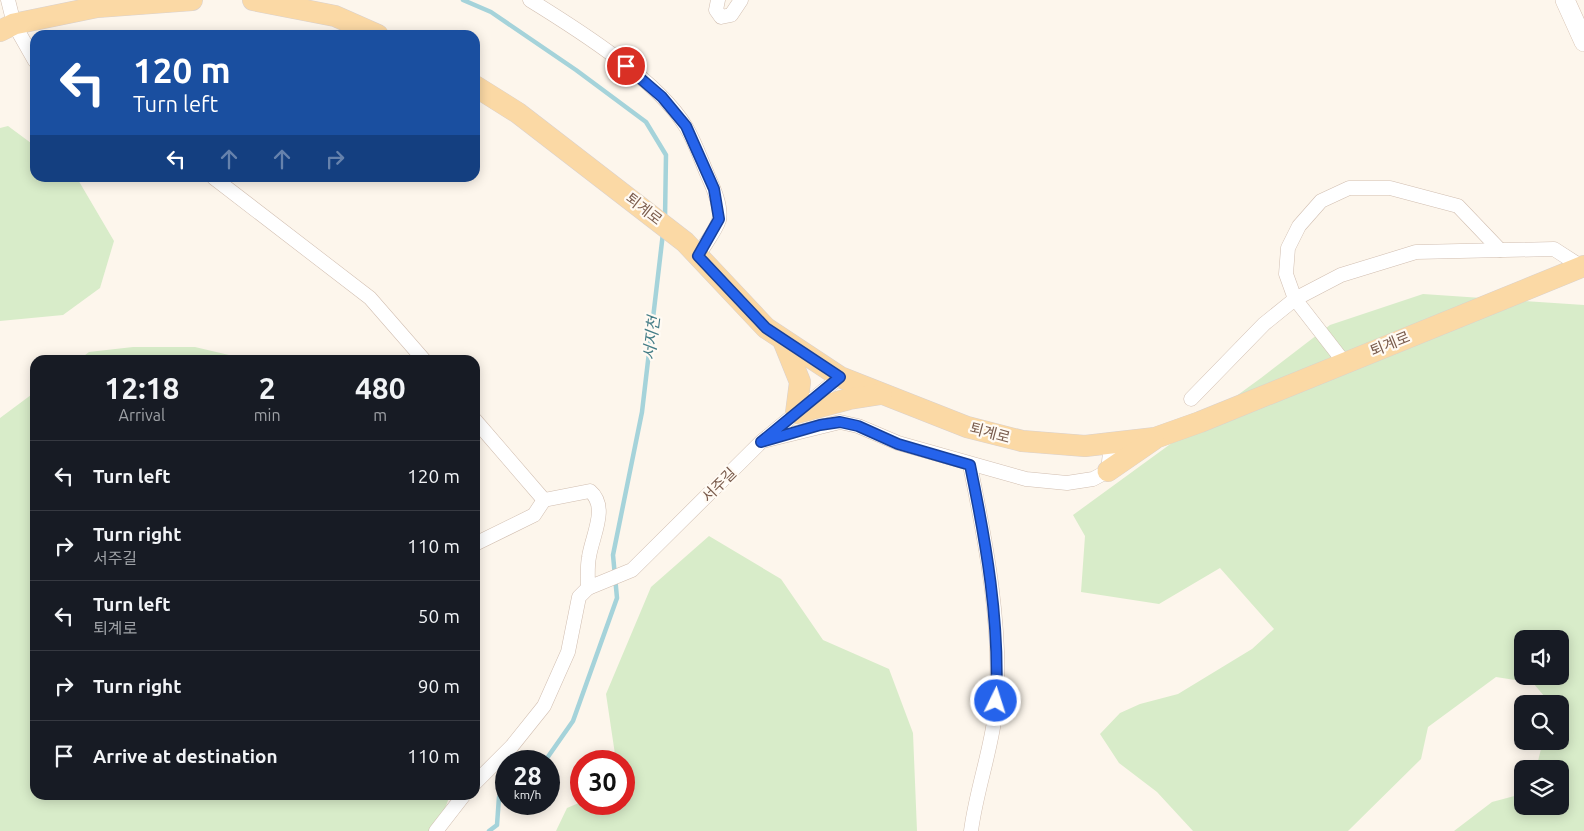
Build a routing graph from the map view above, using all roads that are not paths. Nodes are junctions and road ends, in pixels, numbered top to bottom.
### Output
1 (8, 0) edge
2 (192, 0) edge
3 (253, 0) edge
4 (530, 0) edge
5 (718, 0) edge
6 (741, 0) edge
7 (1565, 0) edge
8 (7, 28) edge
9 (366, 30) edge
10 (1584, 42) edge
11 (30, 55) edge
12 (480, 89) edge
13 (219, 182) edge
14 (692, 249) junction
15 (1500, 250) junction
16 (1583, 266) edge
17 (1295, 299) junction
18 (782, 340) junction
19 (420, 355) edge
20 (1344, 362) junction
21 (840, 377) junction
22 (883, 394) junction
23 (1191, 399) dead end
24 (796, 413) junction
25 (480, 426) edge
26 (1155, 438) junction
27 (761, 442) junction
28 (1111, 443) junction
29 (970, 465) junction
30 (1108, 471) junction
31 (544, 500) junction
32 (480, 542) edge
33 (591, 587) junction
34 (480, 778) edge
35 (460, 800) edge
36 (436, 831) edge
37 (972, 831) edge

1 - 8 street
2 - 8 main road
3 - 9 main road
4 - 14 street
5 - 6 street
7 - 10 street
8 - 11 street
12 - 14 main road, 퇴계로
13 - 19 street
14 - 18 main road, 퇴계로
15 - 16 street
15 - 17 street
15 - 17 street
16 - 20 main road, 퇴계로
17 - 20 street
17 - 23 street
18 - 21 main road, 퇴계로
18 - 24 main road
20 - 26 main road, 퇴계로
21 - 22 main road, 퇴계로
21 - 24 street, 서주길
22 - 24 main road
22 - 28 main road, 퇴계로
24 - 27 street, 서주길
25 - 31 street
26 - 28 main road, 퇴계로
26 - 30 main road
27 - 29 street
27 - 33 street, 서주길
28 - 30 street
29 - 30 street
29 - 37 street
31 - 32 street
31 - 33 street
33 - 34 street
35 - 36 street

